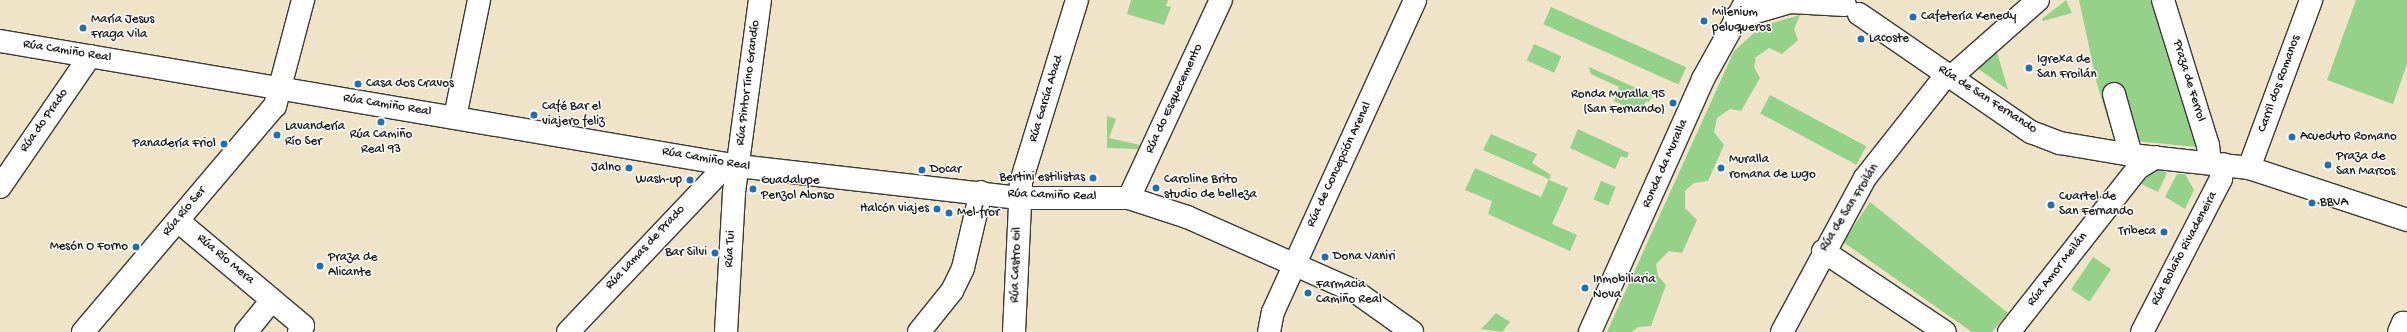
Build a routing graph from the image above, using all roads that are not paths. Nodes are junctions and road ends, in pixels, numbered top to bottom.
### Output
1 (303, 0) edge
2 (479, 0) edge
3 (760, 0) edge
4 (1077, 0) edge
5 (1221, 0) edge
6 (1415, 0) edge
7 (1747, 0) edge
8 (2038, 0) edge
9 (2163, 0) edge
10 (2311, 0) edge
11 (1846, 5) edge
12 (1737, 9) edge
13 (0, 41) edge
14 (90, 56) junction
15 (1949, 75) junction
16 (281, 88) junction
17 (2114, 94) dead end
18 (455, 117) junction
19 (2131, 155) junction
20 (2156, 157) junction
21 (2217, 163) junction
22 (730, 165) junction
23 (2249, 168) junction
24 (0, 187) edge
25 (981, 192) junction
26 (1019, 198) junction
27 (1129, 198) junction
28 (2407, 220) edge
29 (178, 221) junction
30 (1823, 251) junction
31 (1294, 265) junction
32 (272, 300) junction
33 (2407, 324) edge
34 (83, 332) edge
35 (246, 332) edge
36 (298, 332) edge
37 (568, 332) edge
38 (726, 332) edge
39 (919, 332) edge
40 (1014, 332) edge
41 (1269, 332) edge
42 (1412, 332) edge
43 (1590, 332) edge
44 (1782, 332) edge
45 (1945, 332) edge
46 (2009, 332) edge
47 (2142, 332) edge
48 (2389, 332) edge

1 - 16 street, Rúa Río Ser
2 - 18 street
3 - 22 street, Rúa Pintor Tino Grandío
4 - 26 street, Rúa García Abad
5 - 27 street, Rúa do Esquecemento
6 - 31 street, Rúa de Concepción Arenal
7 - 12 street, Ronda da Muralla
8 - 15 street
9 - 21 street, Praza de Ferrol
10 - 23 street, Carril dos Romanos
11 - 12 street, Rúa de San Fernando
11 - 15 street, Rúa de San Fernando
12 - 43 street, Ronda da Muralla
13 - 14 street, Rúa Camiño Real
14 - 16 street, Rúa Camiño Real
14 - 24 street, Rúa do Prado
15 - 19 street, Rúa de San Fernando
15 - 30 street, Rúa de San Froilán
16 - 18 street, Rúa Camiño Real
16 - 29 street, Rúa Río Ser
17 - 19 street
18 - 22 street, Rúa Camiño Real
19 - 20 street, Rúa de San Fernando
20 - 21 street, Rúa de San Fernando
20 - 46 street, Rúa Amor Meilán
21 - 23 street, Rúa de San Fernando
21 - 47 street, Rúa Bolaño Rivadeneira
22 - 25 street, Rúa Camiño Real
22 - 37 street, Rúa Lamas de Prado
22 - 38 street, Rúa Tui
23 - 28 street, Rúa de San Fernando
25 - 26 street, Rúa Camiño Real
25 - 39 street
26 - 27 street, Rúa Camiño Real
26 - 40 street, Rúa Castro Gil
27 - 31 street, Rúa Camiño Real
29 - 32 street, Rúa Río Mera
29 - 34 street, Rúa Río Ser
30 - 44 street, Rúa de San Froilán
30 - 45 street
31 - 41 street, Rúa de Concepción Arenal
31 - 42 street, Rúa Camiño Real
32 - 35 street
32 - 36 street
33 - 48 street

